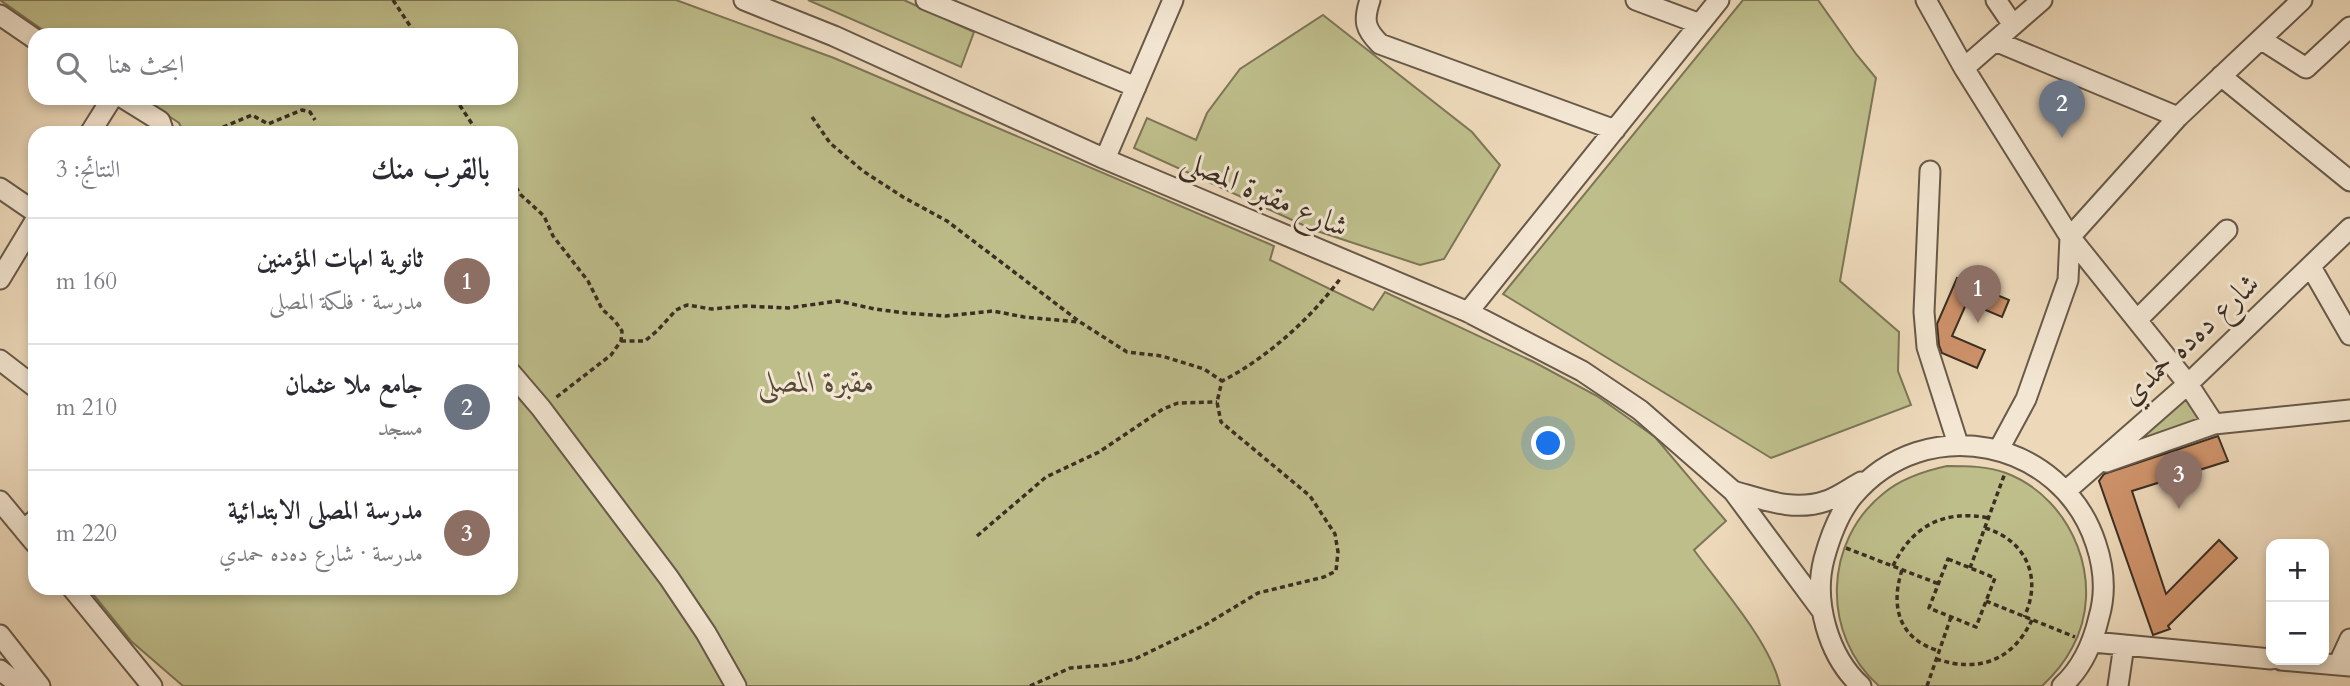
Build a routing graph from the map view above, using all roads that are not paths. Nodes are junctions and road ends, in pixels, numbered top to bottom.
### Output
1 (744, 0) edge
2 (926, 0) edge
3 (1173, 0) edge
4 (1370, 0) edge
5 (1636, 0) edge
6 (1719, 0) edge
7 (1926, 0) edge
8 (1996, 0) edge
9 (2042, 0) edge
10 (2302, 0) edge
11 (0, 15) edge
12 (1700, 24) junction
13 (2013, 25) junction
14 (2350, 27) edge
15 (28, 34) edge
16 (2262, 40) junction
17 (1995, 41) junction
18 (1964, 68) junction
19 (2221, 76) junction
20 (1136, 87) junction
21 (108, 105) edge
22 (134, 105) edge
23 (2178, 117) junction
24 (94, 126) edge
25 (162, 126) edge
26 (1615, 130) junction
27 (1105, 159) junction
28 (1930, 171) dead end
29 (2350, 181) edge
30 (0, 188) edge
31 (28, 207) edge
32 (2350, 228) edge
33 (2227, 230) dead end
34 (28, 233) edge
35 (2070, 237) junction
36 (2311, 267) junction
37 (0, 279) edge
38 (1468, 312) junction
39 (2137, 320) junction
40 (2350, 335) edge
41 (0, 360) edge
42 (518, 381) edge
43 (28, 382) edge
44 (2188, 384) junction
45 (2350, 410) edge
46 (2214, 424) junction
47 (1958, 444) junction
48 (1998, 449) junction
49 (2095, 466) junction
50 (1882, 469) junction
51 (2067, 490) junction
52 (1733, 491) junction
53 (0, 501) edge
54 (28, 527) edge
55 (78, 595) edge
56 (1822, 611) junction
57 (0, 635) edge
58 (2081, 638) junction
59 (2350, 639) edge
60 (2124, 645) junction
61 (2266, 659) edge
62 (2344, 666) edge
63 (0, 670) edge
64 (1858, 684) edge
65 (22, 686) edge
66 (40, 686) edge
67 (152, 686) edge
68 (736, 686) edge
69 (2062, 686) edge
70 (2118, 686) edge

1 - 27 street, شارع مقبرة المصلى
2 - 20 street
3 - 20 street
4 - 26 street
5 - 12 street
6 - 12 street
7 - 18 street
8 - 13 street
9 - 13 street
10 - 16 street
11 - 15 street
12 - 26 street
13 - 17 street
14 - 16 street
16 - 19 street
17 - 18 street
17 - 23 street
18 - 35 street
19 - 23 street
19 - 29 street
20 - 27 street
21 - 24 street
22 - 25 street
23 - 35 street
26 - 38 street
27 - 38 street, شارع مقبرة المصلى
28 - 47 street
30 - 31 street
32 - 36 street, شارع دەدە حمدي
33 - 39 street
34 - 37 street
35 - 39 street
35 - 48 street
36 - 40 street
36 - 44 street, شارع دەدە حمدي
38 - 52 street, شارع مقبرة المصلى
39 - 44 street
41 - 43 street
42 - 68 street
44 - 46 street
44 - 49 street, شارع دەدە حمدي
45 - 46 street
46 - 49 street
47 - 48 street
47 - 50 street
48 - 51 street
49 - 51 street, شارع دەدە حمدي
50 - 52 street, شارع مقبرة المصلى
50 - 56 street
51 - 58 street
52 - 56 street, شارع مقبرة المصلى
53 - 54 street
55 - 67 street
56 - 64 street
57 - 66 street
58 - 60 street
58 - 69 street
59 - 62 street
60 - 61 street
60 - 70 street
63 - 65 street

